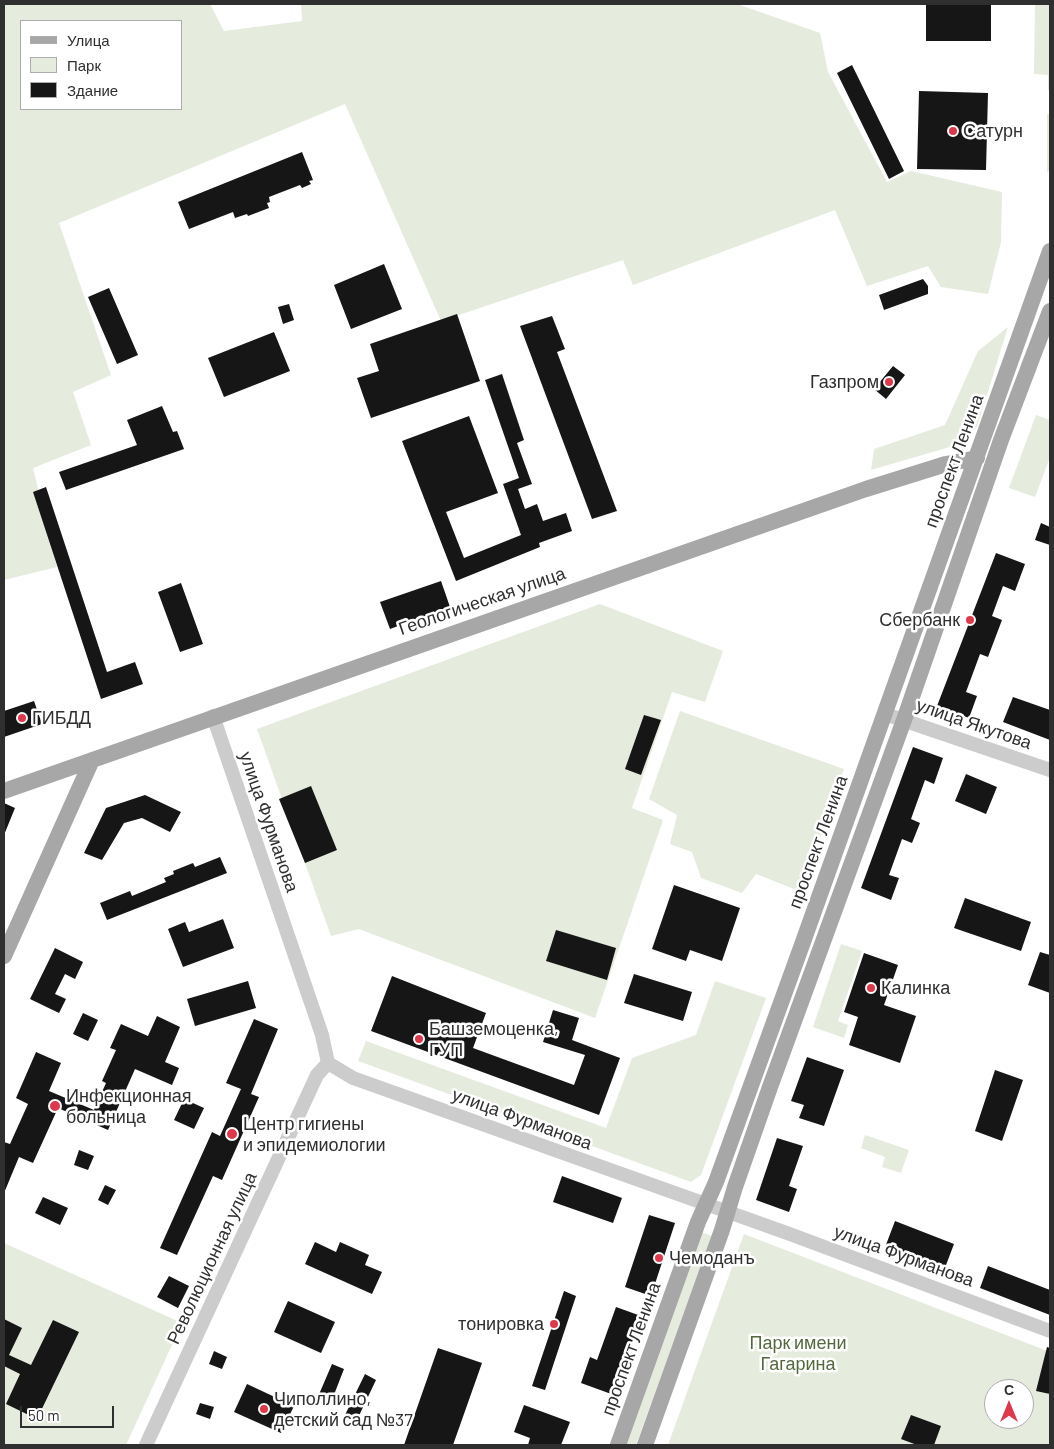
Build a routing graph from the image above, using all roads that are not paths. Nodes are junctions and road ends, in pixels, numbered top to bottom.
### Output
1 (1050, 251) edge
2 (1050, 311) edge
3 (977, 458) junction
4 (885, 714) junction
5 (213, 716) junction
6 (904, 720) junction
7 (92, 760) junction
8 (1050, 770) edge
9 (4, 791) edge
10 (4, 956) edge
11 (328, 1063) junction
12 (705, 1204) junction
13 (727, 1212) junction
14 (1050, 1331) edge
15 (146, 1445) edge
16 (618, 1445) edge
17 (645, 1445) edge

1 - 3 main road, проспект Ленина
2 - 6 main road
3 - 4 main road, проспект Ленина
3 - 5 main road, Геологическая улица
4 - 6 street, улица Якутова
4 - 12 main road, проспект Ленина
5 - 7 main road, Геологическая улица
5 - 11 street, улица Фурманова
6 - 8 street, улица Якутова
6 - 13 main road
7 - 9 main road, Геологическая улица
7 - 10 main road
11 - 12 street, улица Фурманова
11 - 15 street, Революционная улица
12 - 13 street, улица Фурманова
12 - 16 main road, проспект Ленина
13 - 14 street, улица Фурманова
13 - 17 main road

